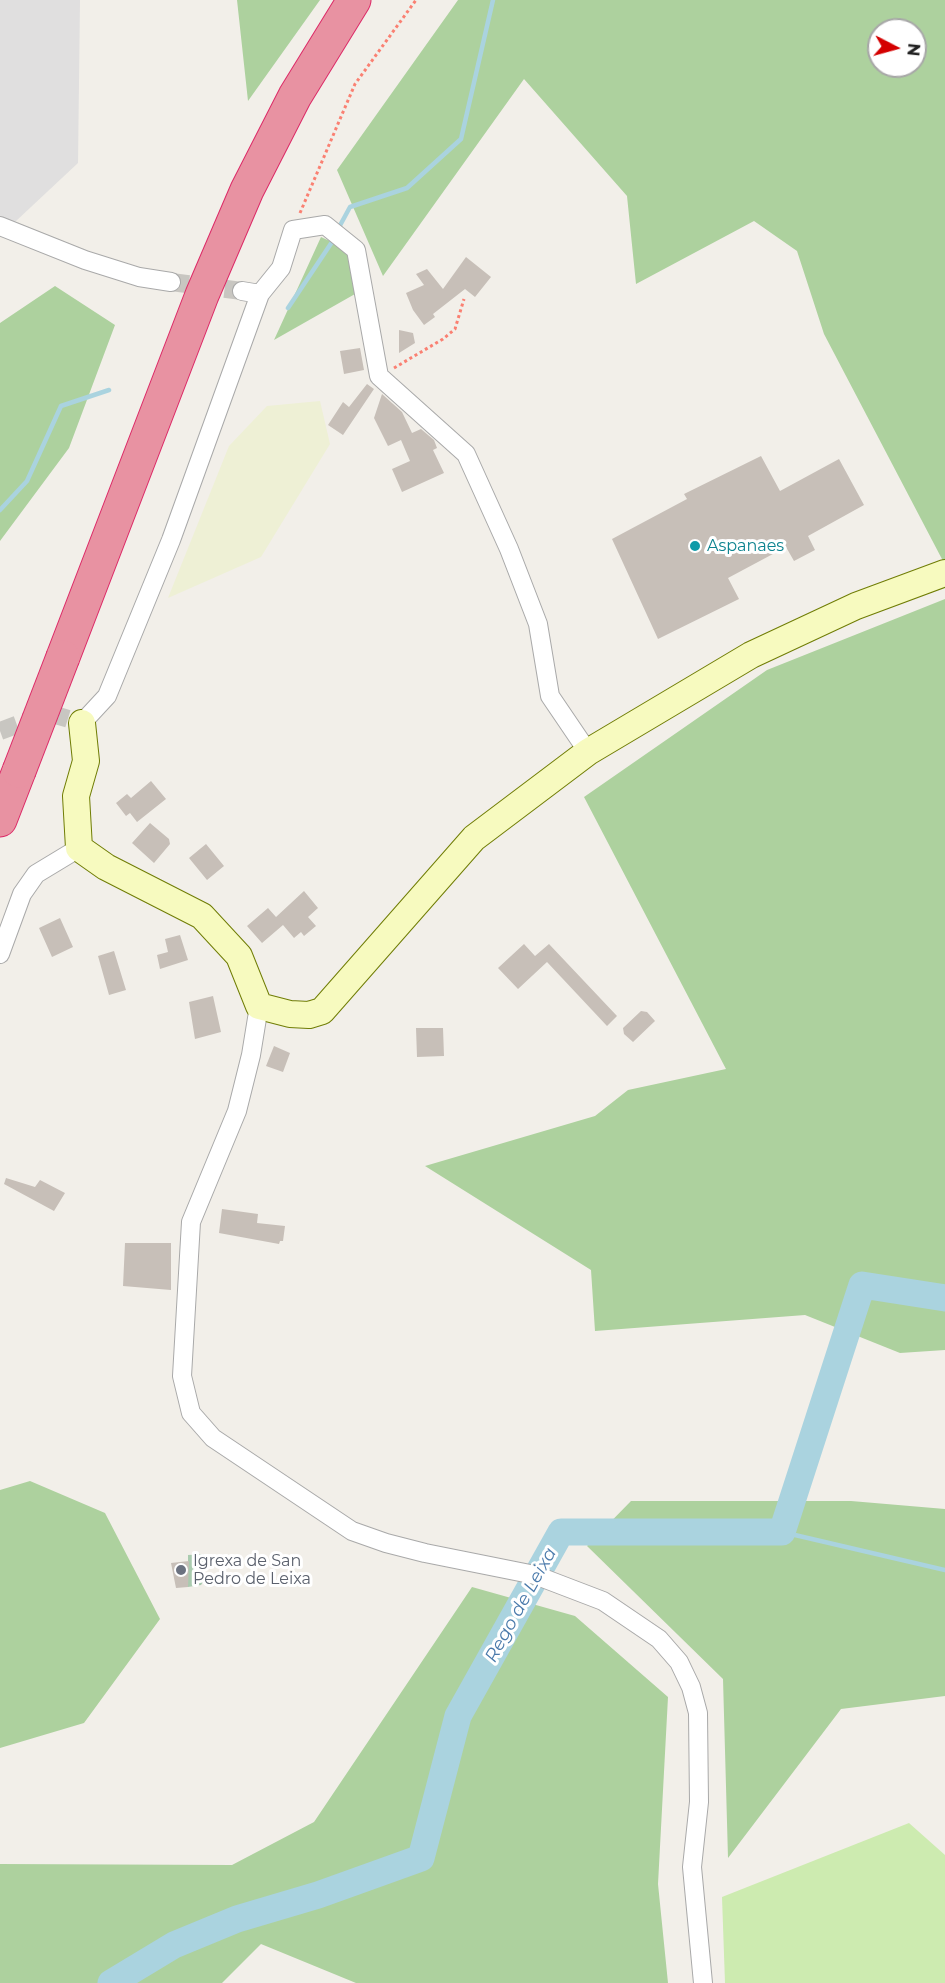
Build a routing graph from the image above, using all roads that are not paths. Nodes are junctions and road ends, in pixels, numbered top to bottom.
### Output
1 (354, 0) edge
2 (0, 226) edge
3 (171, 282) tunnel mouth
4 (242, 291) tunnel mouth
5 (260, 294) junction
6 (945, 573) edge
7 (82, 723) joint
8 (588, 752) junction
9 (0, 820) edge
10 (79, 848) junction
11 (0, 954) edge
12 (259, 1006) junction
13 (703, 1983) edge

1 - 9 highway, bridge
2 - 3 street
4 - 5 street
5 - 7 street
5 - 8 street
6 - 8 street
7 - 10 street
8 - 12 street
10 - 11 street
10 - 12 street
12 - 13 street

